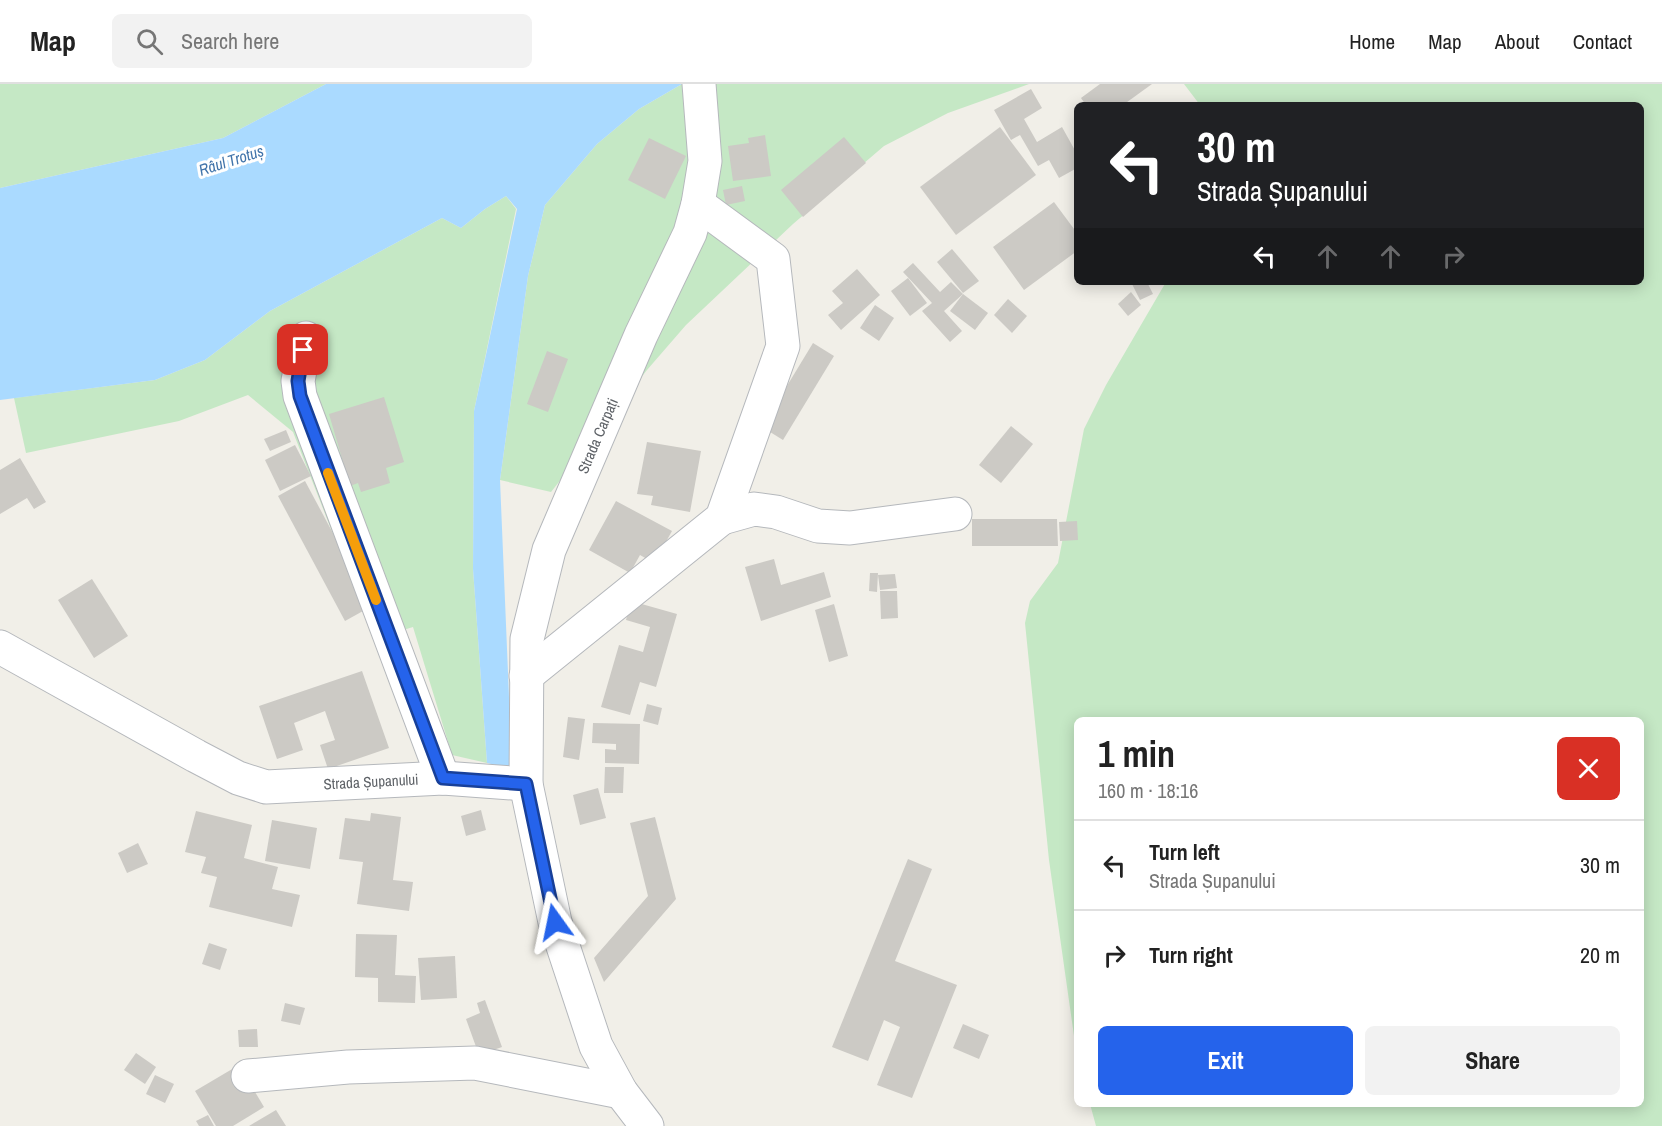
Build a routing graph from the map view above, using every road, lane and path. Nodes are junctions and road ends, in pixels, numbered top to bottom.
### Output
1 (699, 84) edge
2 (698, 204) junction
3 (306, 338) dead end
4 (955, 514) dead end
5 (722, 518) junction
6 (0, 647) edge
7 (526, 676) junction
8 (443, 778) junction
9 (526, 784) junction
10 (248, 1076) dead end
11 (621, 1092) junction
12 (646, 1126) edge

1 - 2 street, Strada Carpați
2 - 5 street
2 - 7 street, Strada Carpați
3 - 8 street
4 - 5 street
5 - 7 street
6 - 8 street, Strada Șupanului
7 - 9 street, Strada Carpați
8 - 9 street, Strada Șupanului
9 - 11 street
10 - 11 street
11 - 12 street

